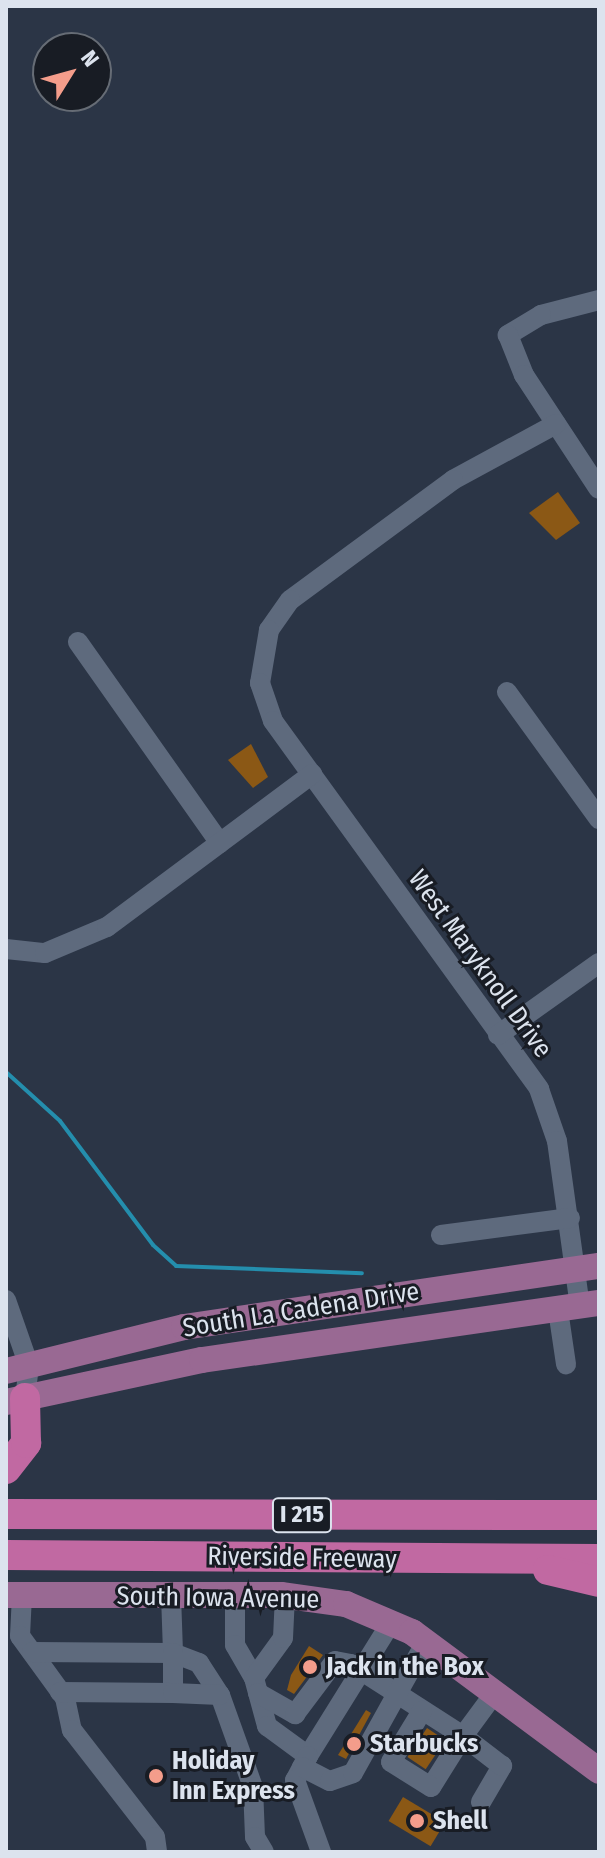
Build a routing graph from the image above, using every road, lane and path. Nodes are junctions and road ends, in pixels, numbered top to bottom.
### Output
1 (599, 300) edge
2 (556, 424) junction
3 (599, 489) edge
4 (78, 642) dead end
5 (507, 692) dead end
6 (312, 774) junction
7 (599, 819) edge
8 (220, 843) junction
9 (6, 949) edge
10 (596, 972) edge
11 (498, 1035) junction
12 (570, 1218) junction
13 (441, 1235) dead end
14 (586, 1268) edge
15 (6, 1300) edge
16 (579, 1306) edge
17 (566, 1364) dead end
18 (13, 1367) edge
19 (16, 1400) edge
20 (6, 1469) edge
21 (6, 1514) edge
22 (599, 1515) edge
23 (6, 1555) edge
24 (599, 1559) edge
25 (515, 1560) junction
26 (599, 1582) edge
27 (171, 1595) junction
28 (235, 1595) junction
29 (285, 1595) junction
30 (16, 1604) edge
31 (392, 1621) junction
32 (426, 1642) junction
33 (32, 1652) junction
34 (173, 1653) junction
35 (360, 1672) junction
36 (256, 1685) junction
37 (60, 1692) junction
38 (173, 1693) junction
39 (394, 1693) junction
40 (494, 1694) junction
41 (220, 1695) junction
42 (422, 1711) junction
43 (463, 1736) junction
44 (305, 1761) junction
45 (599, 1771) edge
46 (481, 1802) dead end
47 (157, 1852) edge
48 (264, 1852) edge
49 (321, 1852) edge

1 - 2 street
2 - 3 street
2 - 6 street, West Maryknoll Drive
4 - 8 street
5 - 7 street
6 - 8 street
6 - 11 street, West Maryknoll Drive
8 - 9 street
10 - 11 street
11 - 12 street, West Maryknoll Drive
12 - 13 street
12 - 14 street, West Maryknoll Drive
14 - 16 street, West Maryknoll Drive
14 - 18 main road, South La Cadena Drive
15 - 18 street
16 - 17 street, West Maryknoll Drive
16 - 19 main road, South La Cadena Drive
18 - 19 street
19 - 20 highway
21 - 22 highway, Riverside Freeway / I 215
23 - 25 highway, Riverside Freeway / I 215
24 - 25 highway, Riverside Freeway / I 215
25 - 26 highway
27 - 28 main road, South Iowa Avenue
27 - 30 main road, South Iowa Avenue
27 - 34 street
28 - 29 main road, South Iowa Avenue
28 - 36 street
29 - 31 main road, South Iowa Avenue
29 - 36 street
30 - 33 street
31 - 32 main road, South Iowa Avenue
31 - 35 street
32 - 39 street
32 - 40 main road, South Iowa Avenue
33 - 34 street
33 - 37 street
34 - 38 street
34 - 41 street
35 - 36 street
35 - 39 street
35 - 44 street
36 - 44 street
37 - 38 street
37 - 47 street
38 - 41 street
39 - 42 street
39 - 44 street
40 - 43 street
40 - 45 main road, South Iowa Avenue
41 - 48 street
42 - 43 street
42 - 43 street
43 - 46 street
44 - 49 street

